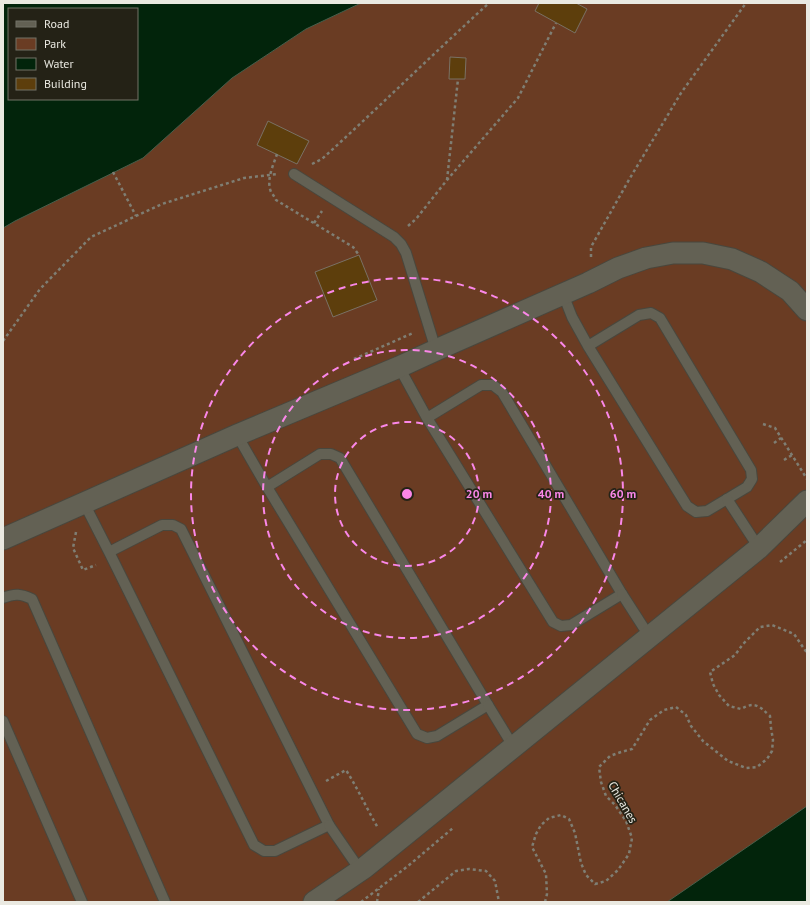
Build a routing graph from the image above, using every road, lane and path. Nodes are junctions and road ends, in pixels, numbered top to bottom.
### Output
1 (489, 3) edge
2 (746, 3) edge
3 (556, 23) dead end
4 (458, 79) dead end
5 (277, 154) dead end
6 (113, 172) dead end
7 (294, 174) junction
8 (270, 175) junction
9 (447, 180) junction
10 (330, 198) junction
11 (136, 216) junction
12 (314, 223) junction
13 (404, 228) dead end
14 (359, 255) dead end
15 (588, 283) junction
16 (563, 294) junction
17 (807, 310) edge
18 (3, 341) edge
19 (588, 346) junction
20 (436, 350) junction
21 (399, 367) junction
22 (427, 418) junction
23 (763, 424) dead end
24 (237, 435) junction
25 (781, 438) junction
26 (774, 443) dead end
27 (792, 455) junction
28 (784, 460) dead end
29 (807, 479) edge
30 (267, 487) junction
31 (727, 499) junction
32 (807, 501) edge
33 (84, 503) junction
34 (74, 527) dead end
35 (3, 539) edge
36 (759, 548) junction
37 (109, 552) junction
38 (83, 570) dead end
39 (622, 594) junction
40 (3, 598) edge
41 (649, 636) junction
42 (807, 653) edge
43 (488, 706) junction
44 (3, 721) edge
45 (513, 746) junction
46 (311, 788) junction
47 (329, 825) junction
48 (381, 834) dead end
49 (360, 870) junction
50 (82, 902) edge
51 (165, 902) edge
52 (314, 902) edge
53 (418, 902) edge
54 (499, 902) edge
55 (545, 902) edge

1 - 7 path
2 - 15 path
3 - 9 path
4 - 9 path
5 - 8 path
6 - 11 path
7 - 8 path
7 - 10 lane
8 - 11 path
8 - 12 path
9 - 13 path
10 - 12 path
10 - 20 lane
11 - 18 path
12 - 14 path
15 - 16 street
15 - 17 street
16 - 19 lane
16 - 20 street
19 - 31 lane
19 - 31 lane
20 - 21 street
21 - 22 lane
21 - 24 street
22 - 39 lane
22 - 39 lane
23 - 25 path
24 - 30 lane
24 - 33 street
25 - 26 path
25 - 27 path
27 - 28 path
27 - 29 path
30 - 43 lane
30 - 43 lane
31 - 36 lane
32 - 36 street
33 - 35 street
33 - 37 lane
34 - 38 path
36 - 41 street
37 - 46 lane
37 - 47 lane
39 - 41 lane
40 - 51 lane
41 - 45 street
42 - 55 path, Chicanes
43 - 45 lane
44 - 50 lane
45 - 49 street
46 - 47 lane
46 - 48 path
47 - 49 lane
49 - 52 street
53 - 54 path

